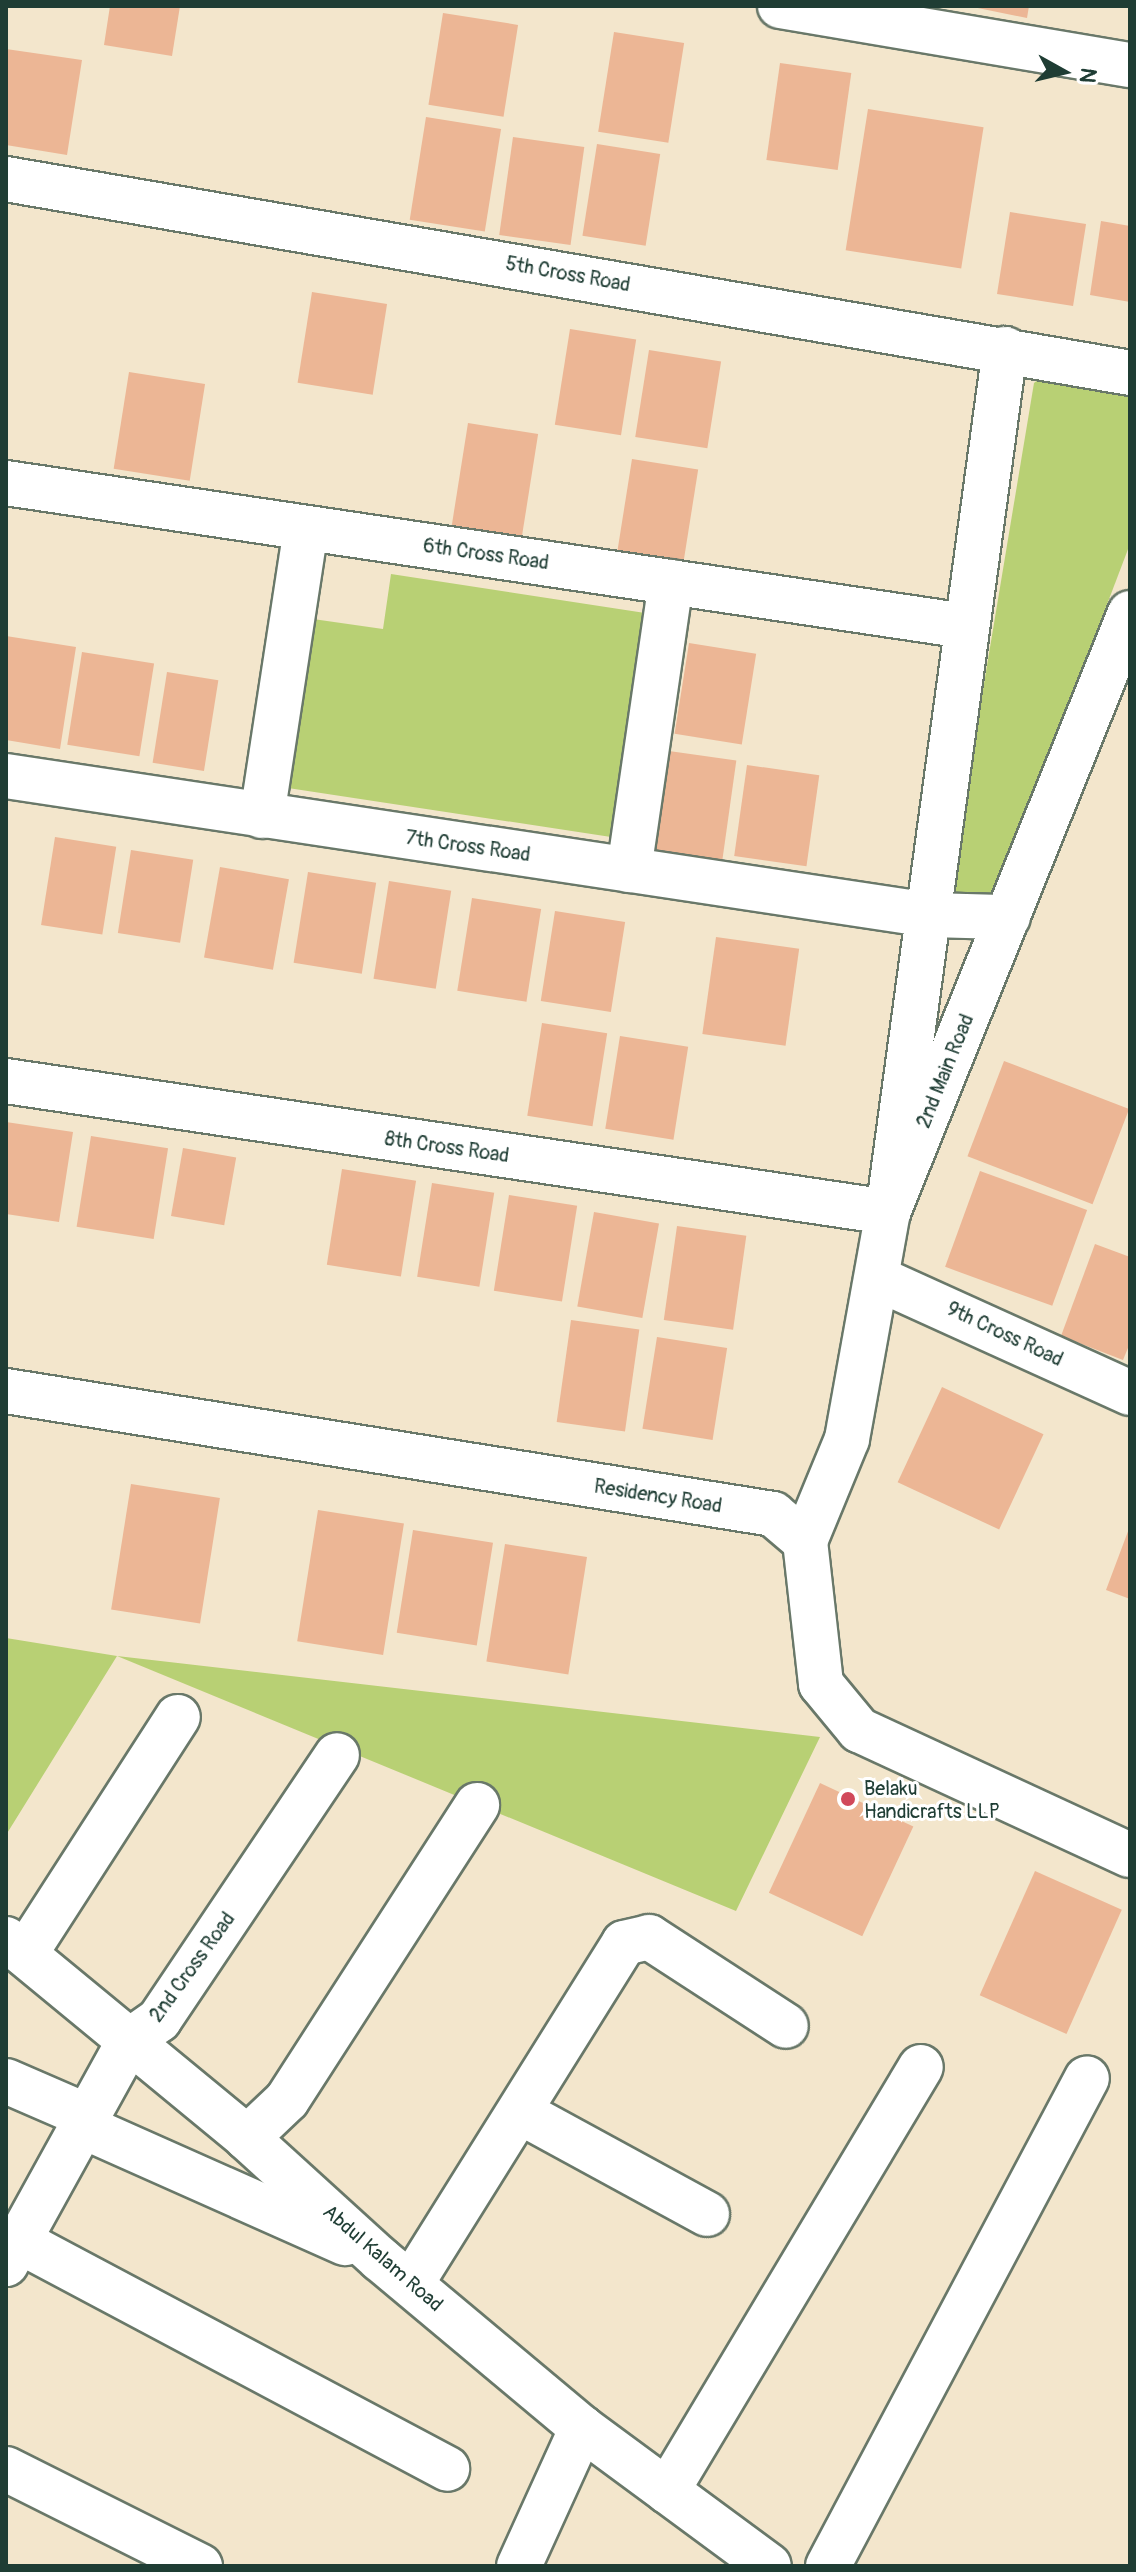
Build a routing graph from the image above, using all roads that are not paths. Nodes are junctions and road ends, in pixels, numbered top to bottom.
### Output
1 (780, 6) edge
2 (846, 11) edge
3 (1130, 65) edge
4 (6, 179) edge
5 (1005, 349) junction
6 (1130, 373) edge
7 (6, 483) edge
8 (306, 528) junction
9 (671, 582) junction
10 (1130, 613) edge
11 (965, 626) junction
12 (6, 776) edge
13 (262, 816) junction
14 (629, 870) junction
15 (930, 915) junction
16 (1008, 917) junction
17 (6, 1081) edge
18 (888, 1212) junction
19 (879, 1279) junction
20 (6, 1391) edge
21 (1130, 1393) edge
22 (805, 1541) junction
23 (178, 1717) dead end
24 (337, 1755) dead end
25 (477, 1805) dead end
26 (1130, 1855) edge
27 (15, 1946) edge
28 (786, 2026) dead end
29 (129, 2041) junction
30 (921, 2067) dead end
31 (1087, 2078) dead end
32 (6, 2081) edge
33 (520, 2112) junction
34 (84, 2121) junction
35 (247, 2138) junction
36 (707, 2214) dead end
37 (12, 2252) edge
38 (396, 2271) junction
39 (582, 2428) junction
40 (6, 2469) edge
41 (447, 2469) dead end
42 (667, 2491) junction
43 (756, 2562) edge
44 (200, 2566) edge
45 (519, 2566) edge
46 (828, 2566) edge

1 - 2 street
2 - 3 street
4 - 5 street, 5th Cross Road
5 - 6 street, 5th Cross Road
5 - 11 street
7 - 8 street, 6th Cross Road
8 - 9 street, 6th Cross Road
8 - 13 street
9 - 11 street, 6th Cross Road
9 - 14 street
10 - 16 street, 2nd Main Road
11 - 15 street
12 - 13 street, 7th Cross Road
13 - 14 street, 7th Cross Road
14 - 15 street, 7th Cross Road
15 - 16 street, 7th Cross Road
15 - 18 street
16 - 18 street, 2nd Main Road
17 - 18 street, 8th Cross Road
18 - 19 street, 2nd Main Road
19 - 21 street, 9th Cross Road
19 - 22 street, 2nd Main Road
20 - 22 street, Residency Road
22 - 26 street
23 - 27 street
24 - 29 street, 2nd Cross Road
25 - 35 street
27 - 29 street, Abdul Kalam Road
28 - 33 street
29 - 34 street, 2nd Cross Road
29 - 35 street, Abdul Kalam Road
30 - 42 street
31 - 46 street
32 - 34 street
33 - 36 street
33 - 38 street
34 - 37 street, 2nd Cross Road
34 - 38 street
35 - 38 street, Abdul Kalam Road
37 - 41 street
38 - 39 street, Abdul Kalam Road
39 - 42 street, Abdul Kalam Road
39 - 45 street
40 - 44 street
42 - 43 street, Abdul Kalam Road

